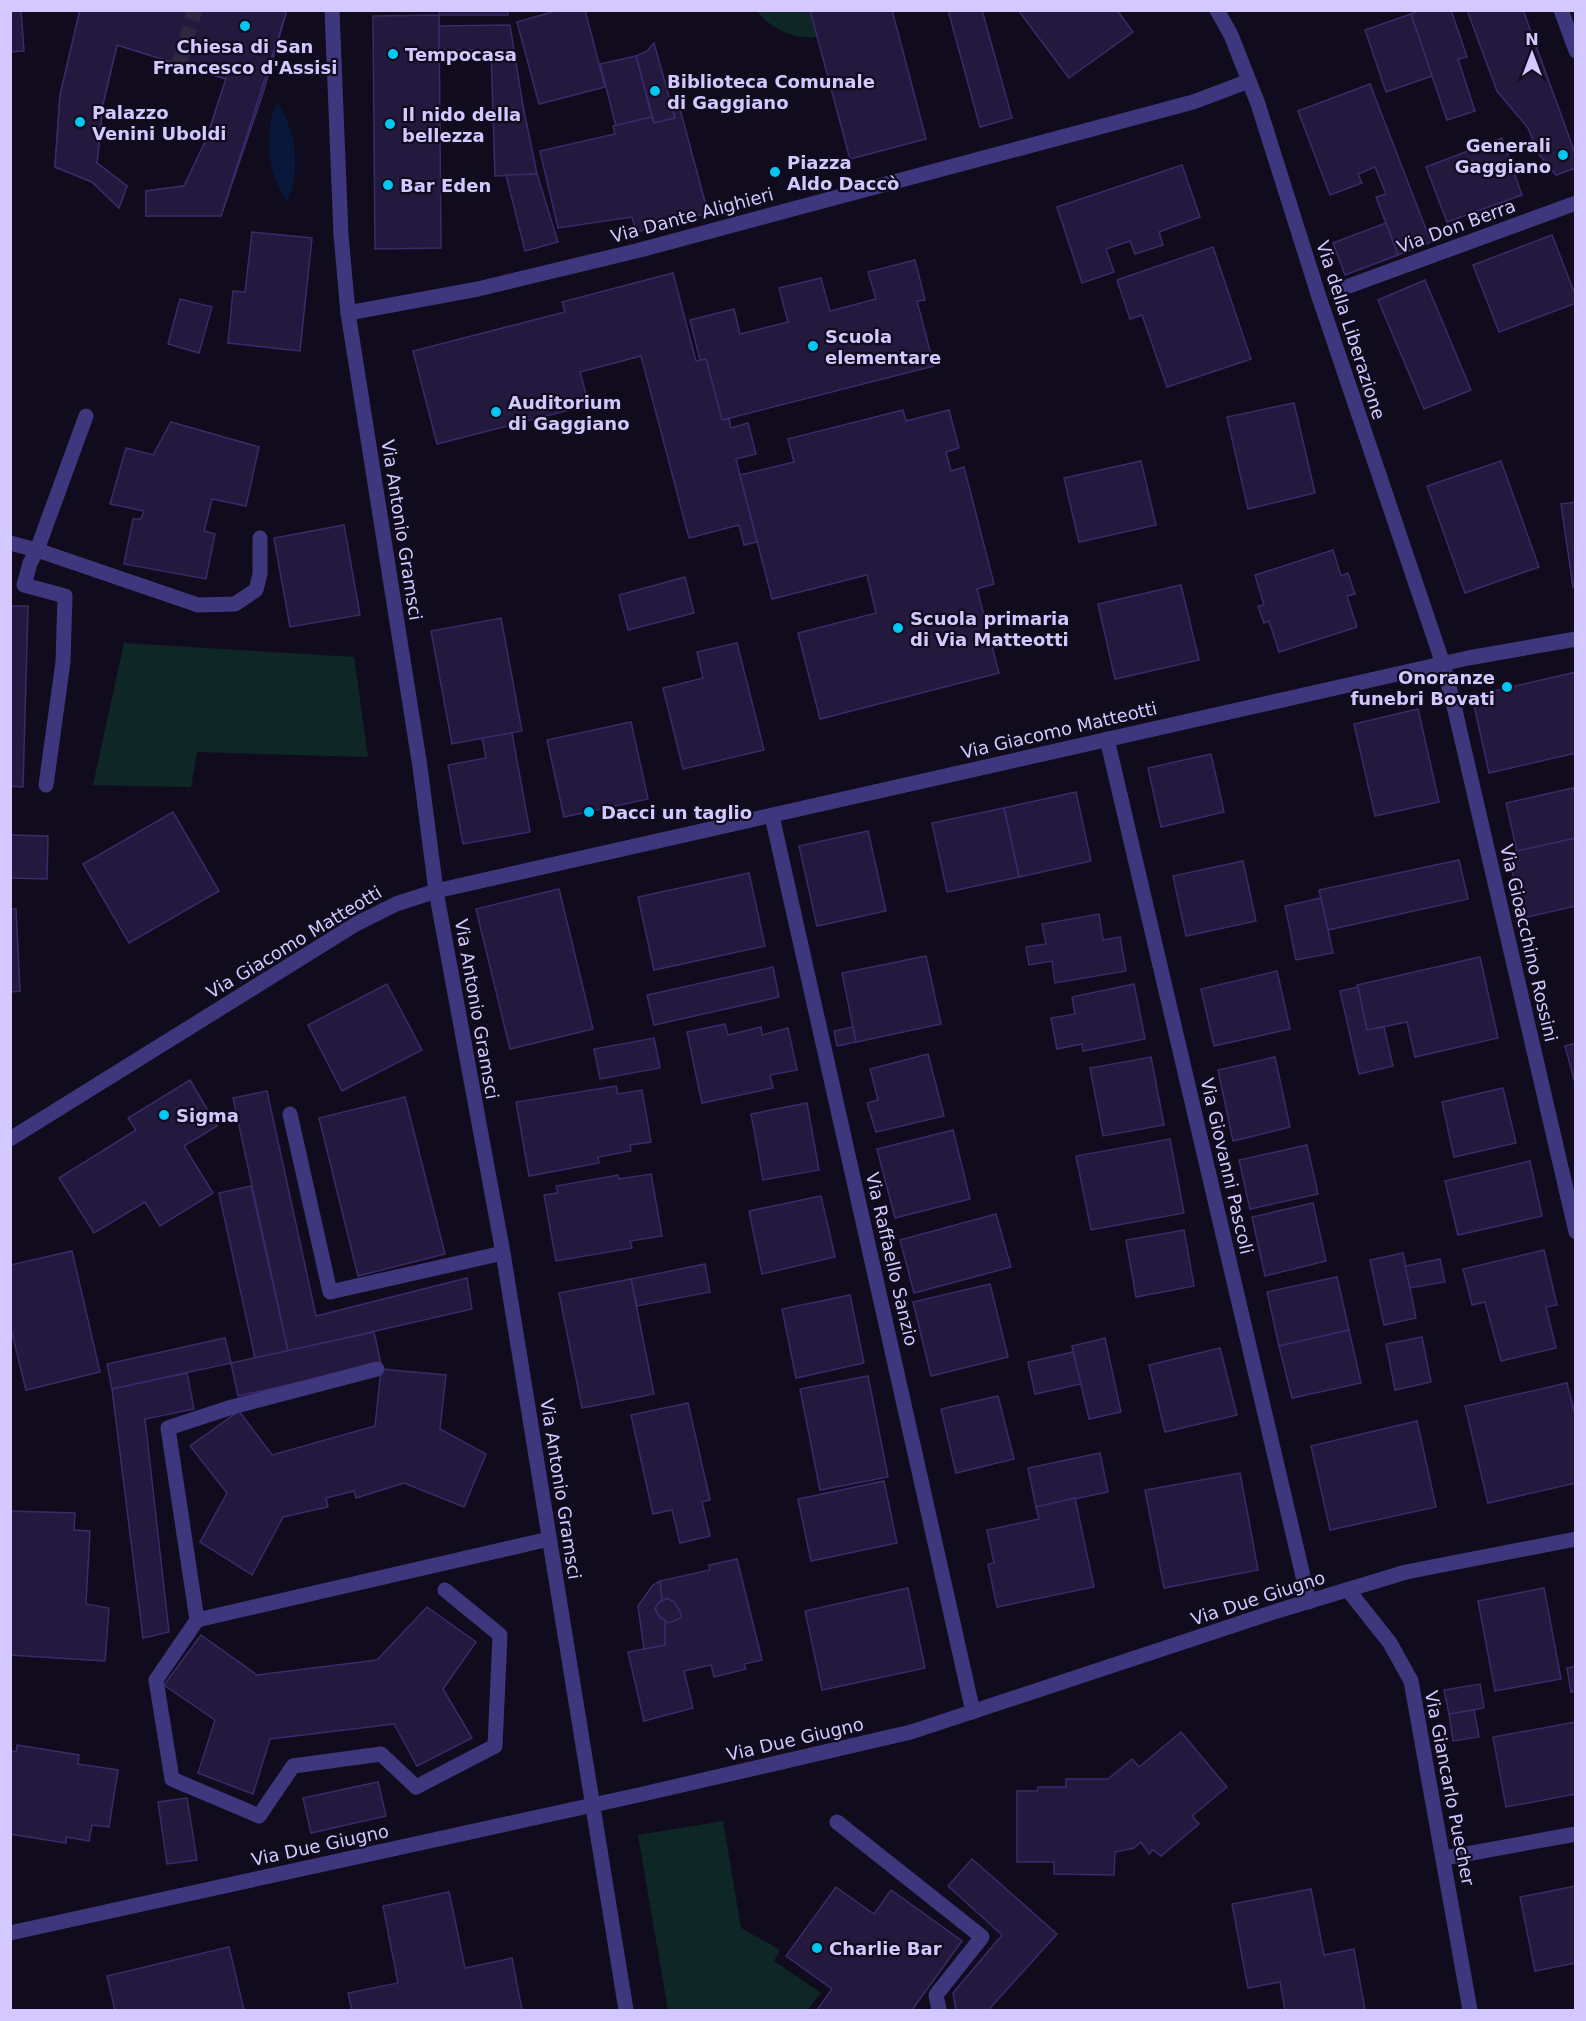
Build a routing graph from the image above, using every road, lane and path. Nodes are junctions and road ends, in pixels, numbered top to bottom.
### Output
1 (332, 10) edge
2 (1217, 10) edge
3 (1561, 10) edge
4 (1575, 51) edge
5 (1249, 81) junction
6 (1575, 203) edge
7 (1349, 286) dead end
8 (348, 313) junction
9 (86, 416) dead end
10 (260, 538) dead end
11 (10, 543) edge
12 (33, 556) junction
13 (1575, 639) edge
14 (1443, 664) junction
15 (1107, 739) junction
16 (46, 785) dead end
17 (772, 816) junction
18 (436, 891) junction
19 (290, 1114) dead end
20 (10, 1139) edge
21 (1575, 1232) edge
22 (503, 1253) junction
23 (377, 1370) dead end
24 (549, 1539) junction
25 (1575, 1539) edge
26 (445, 1590) dead end
27 (1348, 1590) junction
28 (1309, 1602) junction
29 (197, 1620) junction
30 (973, 1712) junction
31 (592, 1805) junction
32 (837, 1822) dead end
33 (1575, 1834) edge
34 (1444, 1858) junction
35 (10, 1933) edge
36 (626, 2010) edge
37 (939, 2010) edge
38 (1470, 2010) edge

1 - 8 street, Via Antonio Gramsci
2 - 5 street, Via della Liberazione
3 - 4 street
5 - 8 street, Via Dante Alighieri
5 - 14 street, Via della Liberazione
6 - 7 street, Via Don Berra
8 - 18 street, Via Antonio Gramsci
9 - 12 street
10 - 12 street
11 - 12 street
12 - 16 street
13 - 14 street, Via Giacomo Matteotti
14 - 15 street, Via Giacomo Matteotti
14 - 21 street, Via Gioacchino Rossini
15 - 17 street, Via Giacomo Matteotti
15 - 28 street, Via Giovanni Pascoli
17 - 18 street, Via Giacomo Matteotti
17 - 30 street, Via Raffaello Sanzio
18 - 20 street, Via Giacomo Matteotti
18 - 22 street, Via Antonio Gramsci
19 - 22 street
22 - 24 street, Via Antonio Gramsci
23 - 29 street
24 - 29 street
24 - 31 street, Via Antonio Gramsci
25 - 27 street, Via Due Giugno
26 - 29 street
27 - 28 street, Via Due Giugno
27 - 34 street, Via Giancarlo Puecher
28 - 30 street, Via Due Giugno
30 - 31 street, Via Due Giugno
31 - 35 street, Via Due Giugno
31 - 36 street, Via Antonio Gramsci
32 - 37 street
33 - 34 street
34 - 38 street, Via Giancarlo Puecher

